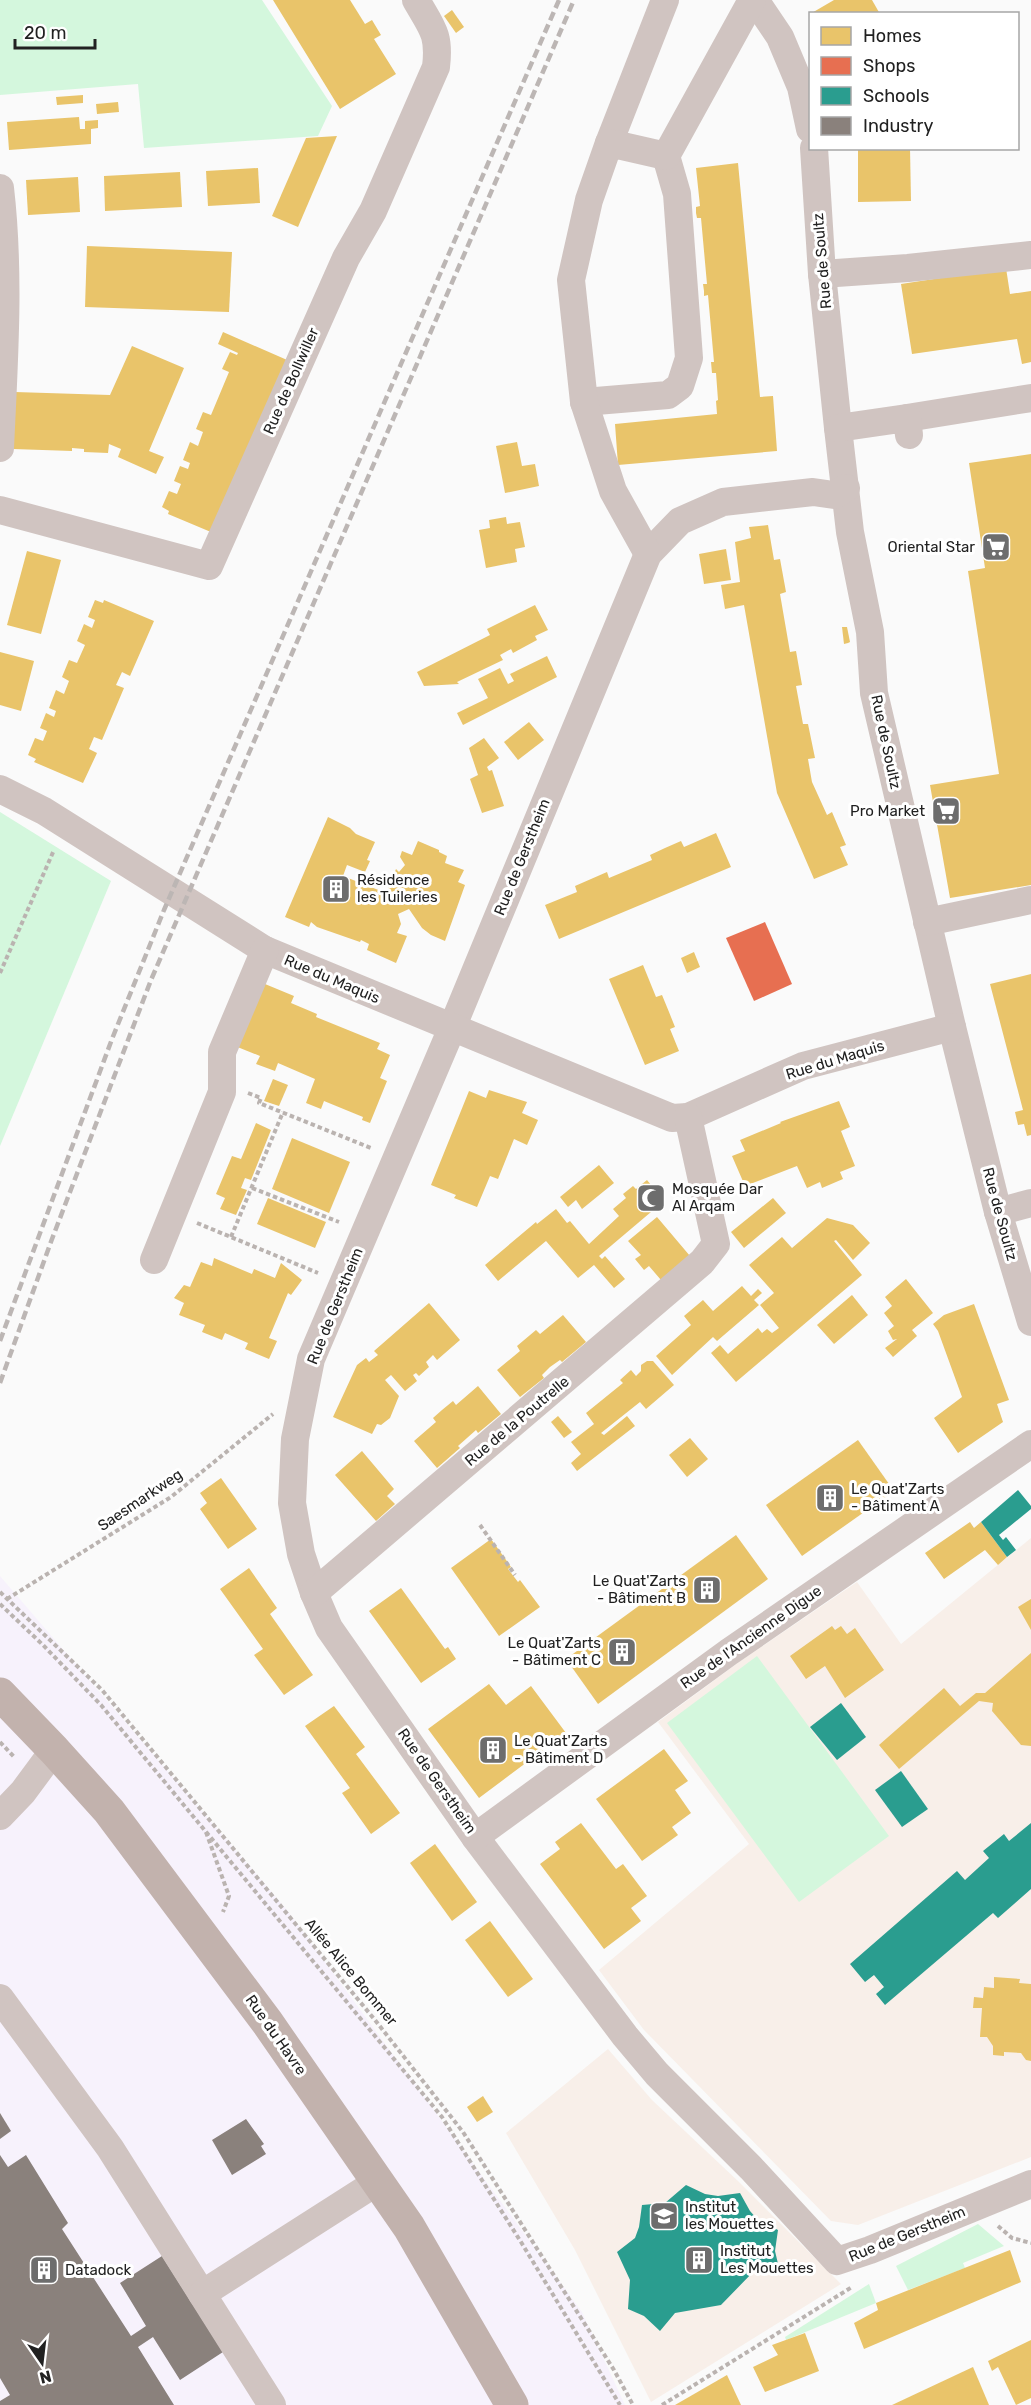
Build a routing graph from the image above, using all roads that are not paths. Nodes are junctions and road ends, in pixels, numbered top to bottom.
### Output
1 (416, 0) edge
2 (665, 0) edge
3 (753, 0) edge
4 (809, 124) edge
5 (609, 143) junction
6 (814, 150) edge
7 (666, 156) junction
8 (0, 188) edge
9 (1031, 255) edge
10 (822, 274) junction
11 (1031, 398) edge
12 (584, 402) junction
13 (838, 428) junction
14 (0, 448) edge
15 (846, 488) junction
16 (0, 510) edge
17 (648, 554) junction
18 (0, 789) edge
19 (1031, 900) edge
20 (927, 922) junction
21 (265, 951) junction
22 (952, 1027) junction
23 (452, 1028) junction
24 (688, 1117) junction
25 (1031, 1203) edge
26 (998, 1212) junction
27 (154, 1260) dead end
28 (1031, 1322) edge
29 (1031, 1444) edge
30 (314, 1593) junction
31 (0, 1694) edge
32 (54, 1750) junction
33 (0, 1816) edge
34 (475, 1837) junction
35 (0, 1998) edge
36 (377, 2182) junction
37 (1031, 2184) edge
38 (202, 2294) junction
39 (272, 2405) edge
40 (512, 2405) edge

1 - 16 street, Rue de Bollwiller
2 - 5 street
3 - 4 street
3 - 7 street
5 - 7 street
5 - 12 street
6 - 10 street, Rue de Soultz
7 - 12 street
8 - 14 street
9 - 10 street
10 - 13 street, Rue de Soultz
11 - 13 street
12 - 17 street
13 - 15 street, Rue de Soultz
15 - 17 street, Rue de Gerstheim
15 - 20 street, Rue de Soultz
17 - 23 street, Rue de Gerstheim
18 - 21 street, Rue du Maquis
19 - 20 street
20 - 22 street, Rue de Soultz
21 - 23 street, Rue du Maquis
21 - 27 street
22 - 24 street, Rue du Maquis
22 - 26 street, Rue de Soultz
23 - 24 street, Rue du Maquis
23 - 30 street, Rue de Gerstheim
24 - 30 street, Rue de la Poutrelle
25 - 26 street
26 - 28 street, Rue de Soultz
29 - 34 street, Rue de l'Ancienne Digue
30 - 34 street, Rue de Gerstheim
31 - 32 main road, Rue du Havre
32 - 33 street
32 - 36 main road, Rue du Havre
34 - 37 street, Rue de Gerstheim
35 - 38 street
36 - 38 street
36 - 40 main road, Rue du Havre
38 - 39 street

